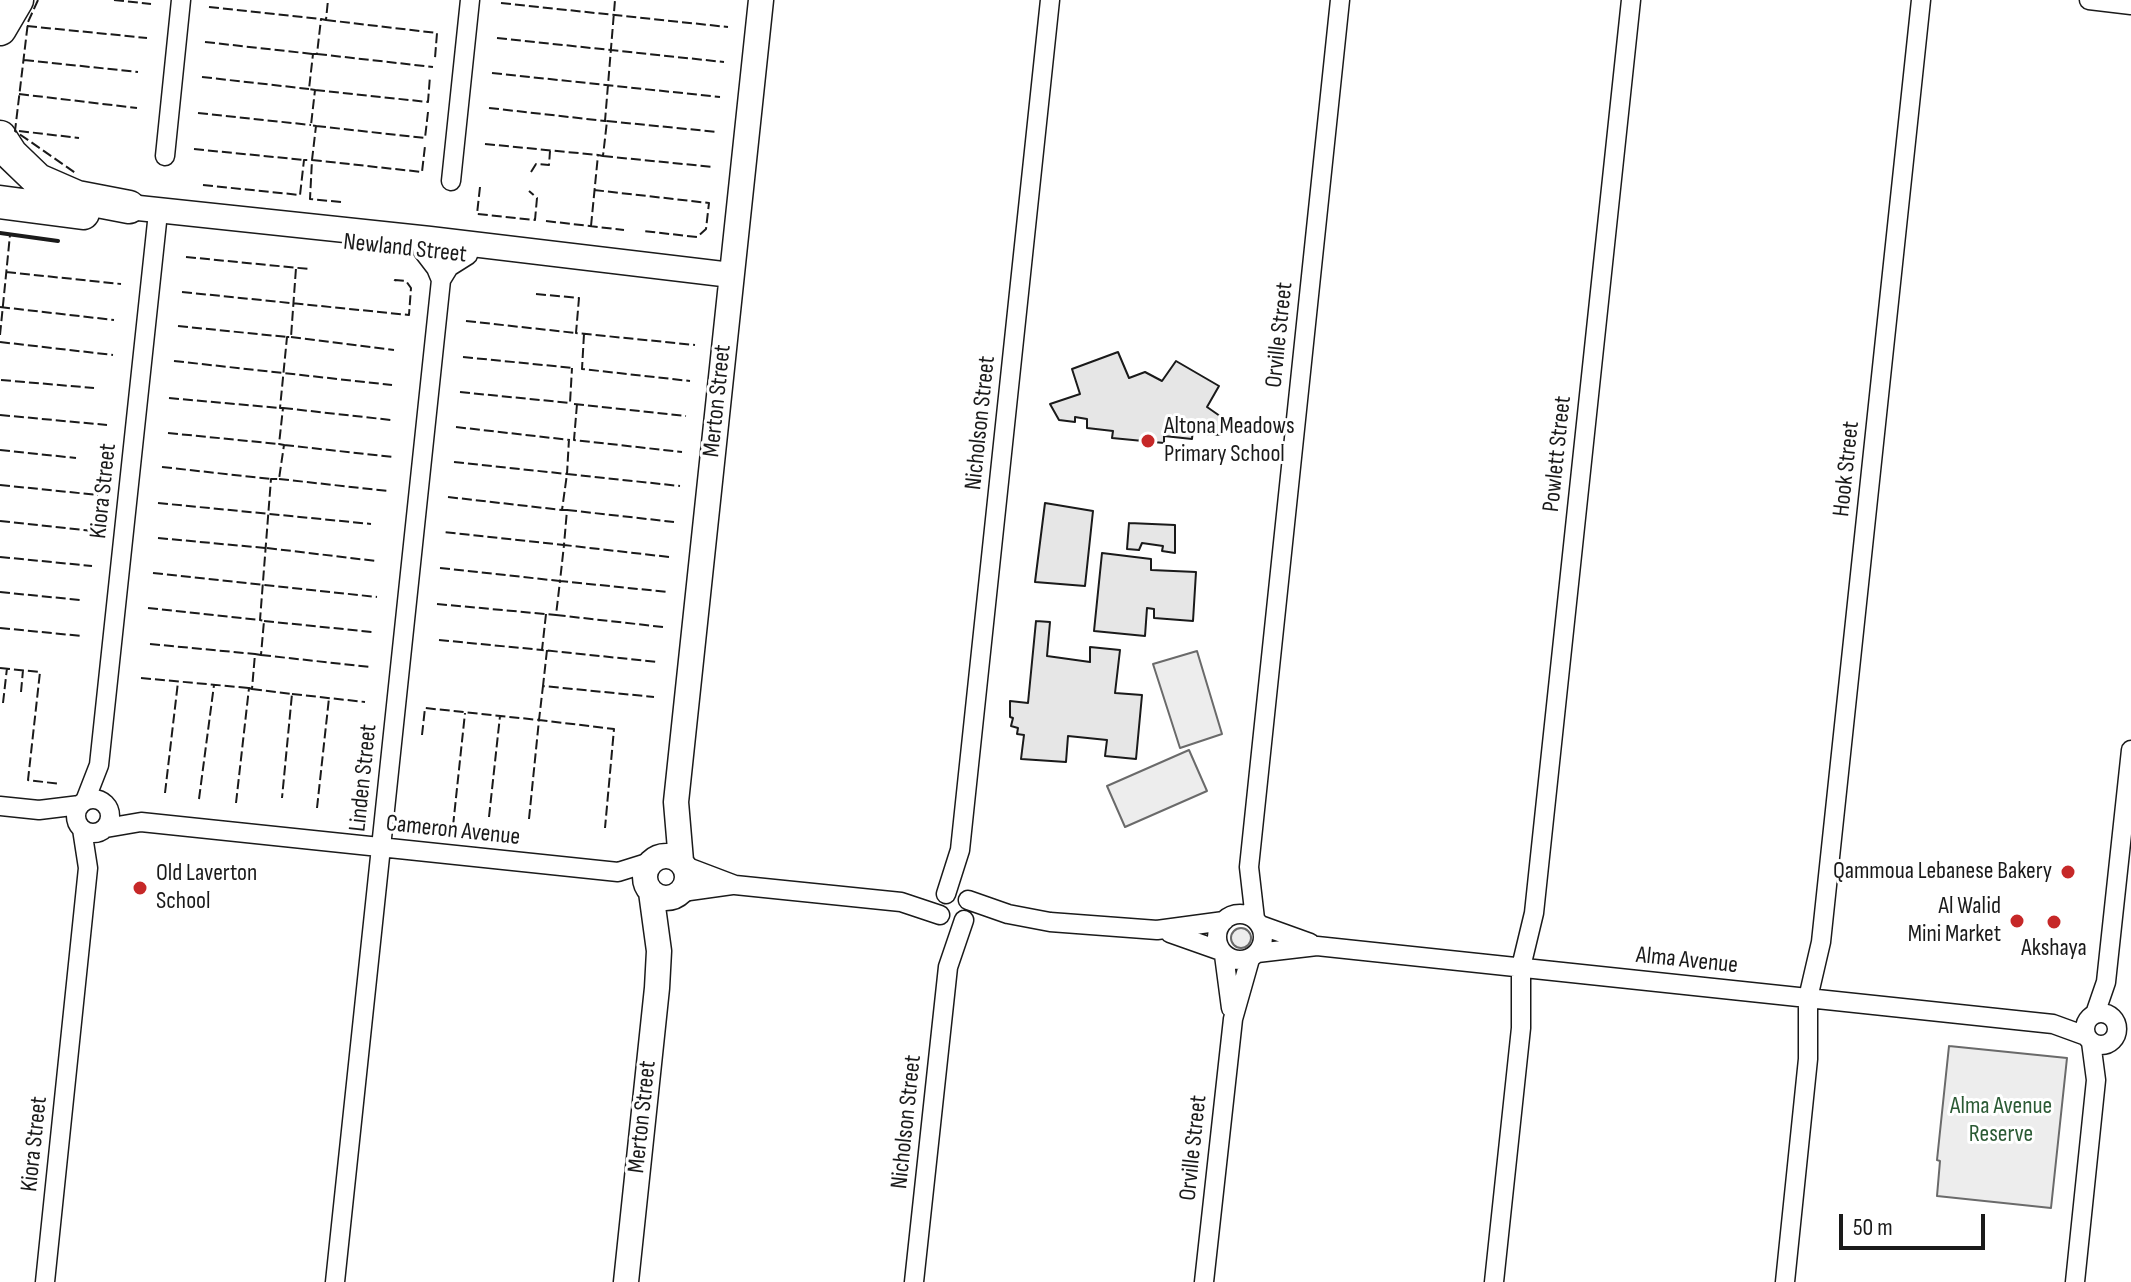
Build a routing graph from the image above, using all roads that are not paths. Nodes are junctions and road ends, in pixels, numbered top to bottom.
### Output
1 (17, 0) edge
2 (181, 0) edge
3 (470, 0) edge
4 (761, 0) edge
5 (1050, 0) edge
6 (1340, 0) edge
7 (1631, 0) edge
8 (1921, 0) edge
9 (2089, 0) edge
10 (2131, 5) edge
11 (0, 29) edge
12 (0, 137) edge
13 (165, 156) dead end
14 (451, 181) dead end
15 (0, 202) edge
16 (125, 213) junction
17 (157, 222) junction
18 (423, 251) junction
19 (468, 255) junction
20 (690, 271) junction
21 (731, 275) junction
22 (441, 280) junction
23 (2131, 750) edge
24 (99, 765) junction
25 (676, 802) junction
26 (82, 803) junction
27 (106, 805) junction
28 (0, 806) edge
29 (39, 810) junction
30 (141, 822) junction
31 (81, 828) junction
32 (104, 830) junction
33 (381, 847) junction
34 (652, 861) junction
35 (683, 864) junction
36 (1249, 867) junction
37 (88, 868) junction
38 (618, 872) junction
39 (735, 885) junction
40 (650, 891) junction
41 (679, 894) junction
42 (901, 902) junction
43 (959, 904) junction
44 (942, 918) junction
45 (1227, 918) junction
46 (1258, 922) junction
47 (1157, 930) junction
48 (1317, 946) junction
49 (659, 951) junction
50 (1222, 953) junction
51 (1254, 956) junction
52 (948, 967) junction
53 (1528, 968) junction
54 (1814, 998) junction
55 (1233, 1019) junction
56 (2107, 1030) edge
57 (45, 1282) edge
58 (335, 1282) edge
59 (626, 1282) edge
60 (914, 1282) edge
61 (1204, 1282) edge
62 (1494, 1282) edge
63 (1785, 1282) edge
64 (2075, 1282) edge

1 - 11 highway
2 - 13 street
3 - 14 street
4 - 21 street, Merton Street
5 - 43 street, Nicholson Street
6 - 36 street, Orville Street
7 - 53 street, Powlett Street
8 - 54 street, Hook Street
9 - 10 street
12 - 16 highway
15 - 16 highway
16 - 17 street, Newland Street
16 - 20 street, Newland Street
17 - 18 street, Newland Street
17 - 24 street, Kiora Street
18 - 19 street, Newland Street
18 - 22 street
19 - 20 street, Newland Street
19 - 22 street
20 - 21 street, Newland Street
21 - 25 street, Merton Street
22 - 33 street, Linden Street
23 - 56 street
24 - 26 street, Kiora Street
24 - 27 street, Kiora Street
25 - 34 street, Merton Street
25 - 35 street, Merton Street
26 - 27 street
26 - 29 street
26 - 31 street
27 - 30 street, Cameron Avenue
27 - 32 street
28 - 29 street
29 - 31 street
30 - 32 street, Cameron Avenue
30 - 33 street, Cameron Avenue
31 - 32 street
31 - 37 street, Kiora Street
32 - 37 street, Kiora Street
33 - 38 street, Cameron Avenue
33 - 58 street, Linden Street
34 - 35 street
34 - 38 street, Cameron Avenue
34 - 40 street
35 - 39 street
35 - 41 street
36 - 45 street, Orville Street
36 - 46 street, Orville Street
37 - 57 street, Kiora Street
38 - 40 street, Cameron Avenue
39 - 41 street
39 - 42 street
40 - 41 street
40 - 49 street, Merton Street
41 - 49 street, Merton Street
42 - 43 street
42 - 44 street
43 - 44 street, Nicholson Street
43 - 47 street
43 - 52 street, Nicholson Street
44 - 52 street, Nicholson Street
45 - 46 street
45 - 47 street
45 - 50 street
46 - 48 street, Alma Avenue
46 - 51 street
47 - 50 street
48 - 51 street, Alma Avenue
48 - 53 street, Alma Avenue
49 - 59 street, Merton Street
50 - 51 street
50 - 55 street, Orville Street
51 - 55 street, Orville Street
52 - 60 street, Nicholson Street
53 - 54 street, Alma Avenue
53 - 62 street, Powlett Street
54 - 56 street, Alma Avenue
54 - 63 street, Hook Street
55 - 61 street, Orville Street
56 - 64 street

